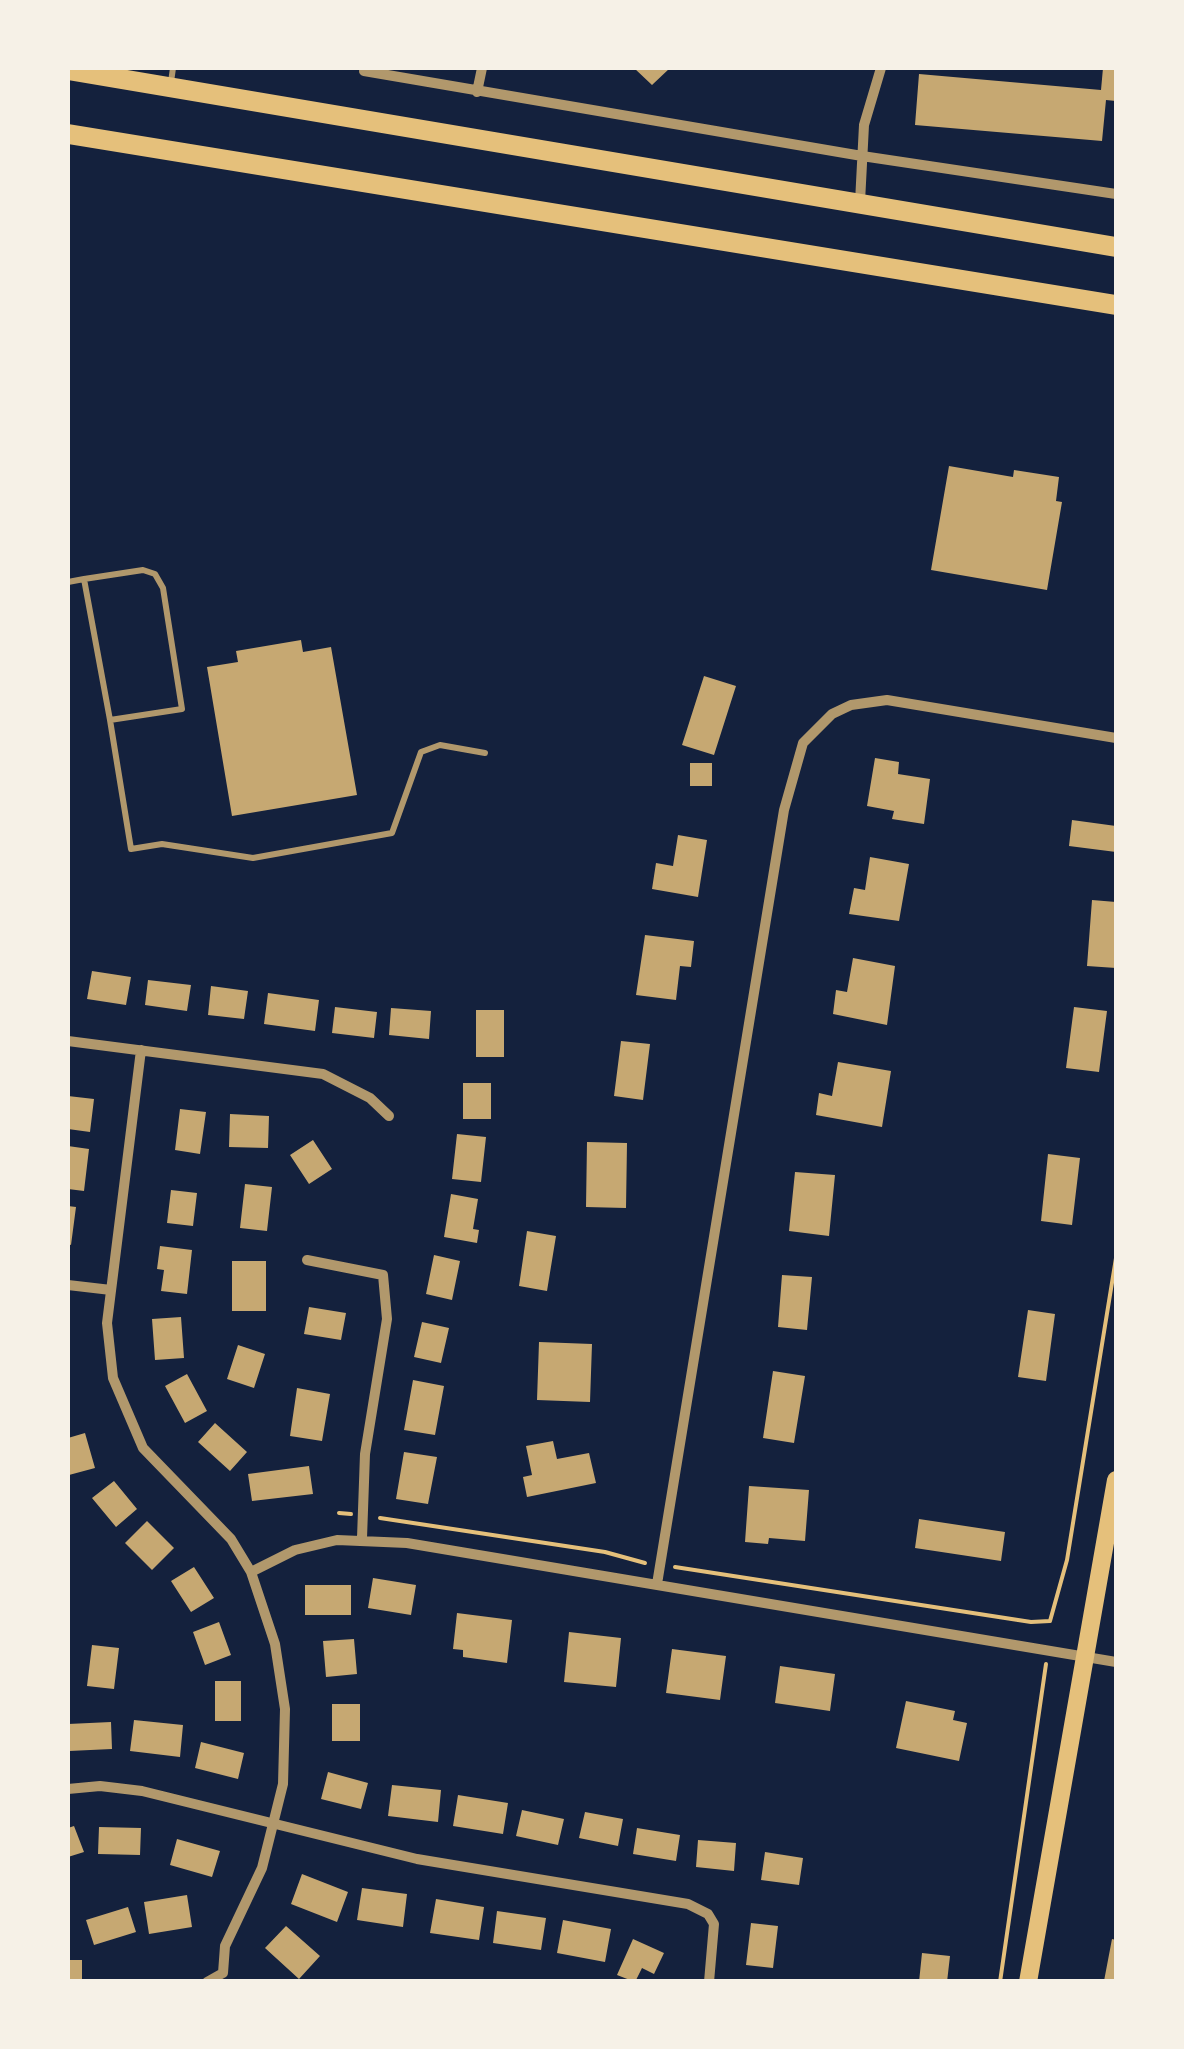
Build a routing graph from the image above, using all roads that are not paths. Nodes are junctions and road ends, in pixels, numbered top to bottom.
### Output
1 (482, 68) edge
2 (881, 68) edge
3 (364, 69) edge
4 (68, 70) edge
5 (172, 78) edge
6 (477, 92) junction
7 (68, 134) edge
8 (862, 156) junction
9 (1116, 194) edge
10 (860, 202) junction
11 (1116, 247) edge
12 (1116, 305) edge
13 (84, 579) junction
14 (68, 582) edge
15 (110, 720) junction
16 (1116, 738) edge
17 (485, 753) dead end
18 (68, 1041) edge
19 (142, 1050) junction
20 (389, 1116) dead end
21 (307, 1260) dead end
22 (68, 1285) edge
23 (110, 1290) junction
24 (1116, 1480) edge
25 (362, 1538) junction
26 (251, 1572) junction
27 (657, 1584) junction
28 (1089, 1657) junction
29 (1116, 1662) edge
30 (68, 1789) edge
31 (273, 1824) junction
32 (226, 1977) edge
33 (207, 1982) edge
34 (709, 1982) edge
35 (1028, 1982) edge

1 - 6 street
2 - 8 street
3 - 6 street
4 - 5 main road
5 - 10 main road
6 - 8 street
7 - 12 main road
8 - 9 street
8 - 10 street
10 - 11 main road
13 - 14 lane
13 - 15 lane
13 - 15 lane
15 - 17 lane
16 - 27 street
18 - 19 street
19 - 20 street
19 - 23 street
21 - 25 street
22 - 23 street
23 - 26 street
24 - 28 main road
25 - 26 street
25 - 27 street
26 - 31 street
27 - 28 street
28 - 29 street
28 - 35 main road
30 - 31 street
31 - 32 street
31 - 34 street
32 - 33 street

